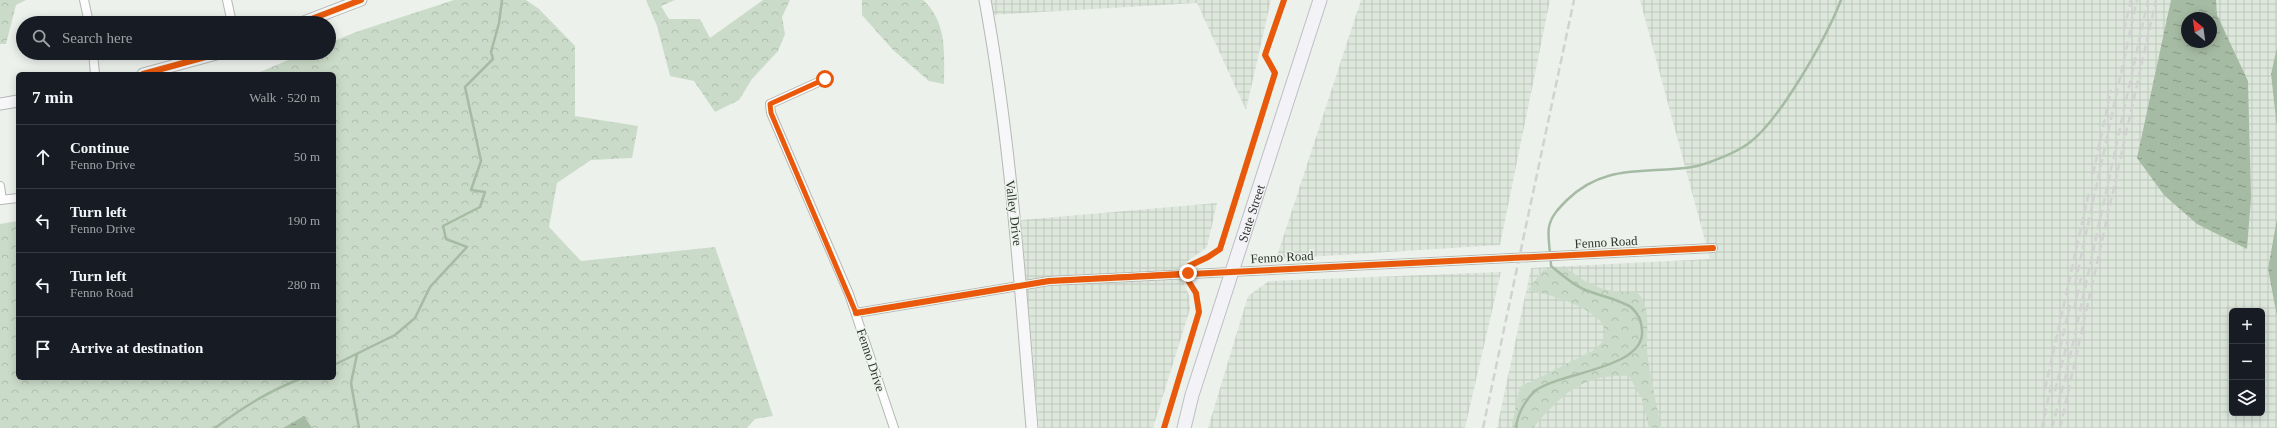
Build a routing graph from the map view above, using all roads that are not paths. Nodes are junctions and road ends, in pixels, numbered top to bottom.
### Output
1 (84, 0) edge
2 (227, 0) edge
3 (361, 0) edge
4 (985, 0) edge
5 (1320, 0) edge
6 (87, 16) edge
7 (230, 16) edge
8 (319, 16) edge
9 (94, 60) edge
10 (194, 60) edge
11 (95, 72) edge
12 (150, 72) edge
13 (825, 79) dead end
14 (16, 101) edge
15 (0, 104) edge
16 (0, 186) edge
17 (16, 198) edge
18 (1, 200) edge
19 (1713, 248) dead end
20 (1232, 271) junction
21 (1020, 285) junction
22 (856, 313) junction
23 (894, 428) edge
24 (1032, 428) edge
25 (1184, 428) edge

1 - 6 street
2 - 7 street
3 - 8 street
4 - 21 street, Valley Drive
5 - 20 main road, State Street
9 - 11 street
10 - 12 street
13 - 22 street, Fenno Drive
14 - 15 street
16 - 18 street
17 - 18 street
19 - 20 street, Fenno Road
20 - 21 street, Fenno Road
20 - 25 main road, State Street
21 - 22 street, Fenno Road
21 - 24 street, Valley Drive
22 - 23 street, Fenno Drive

